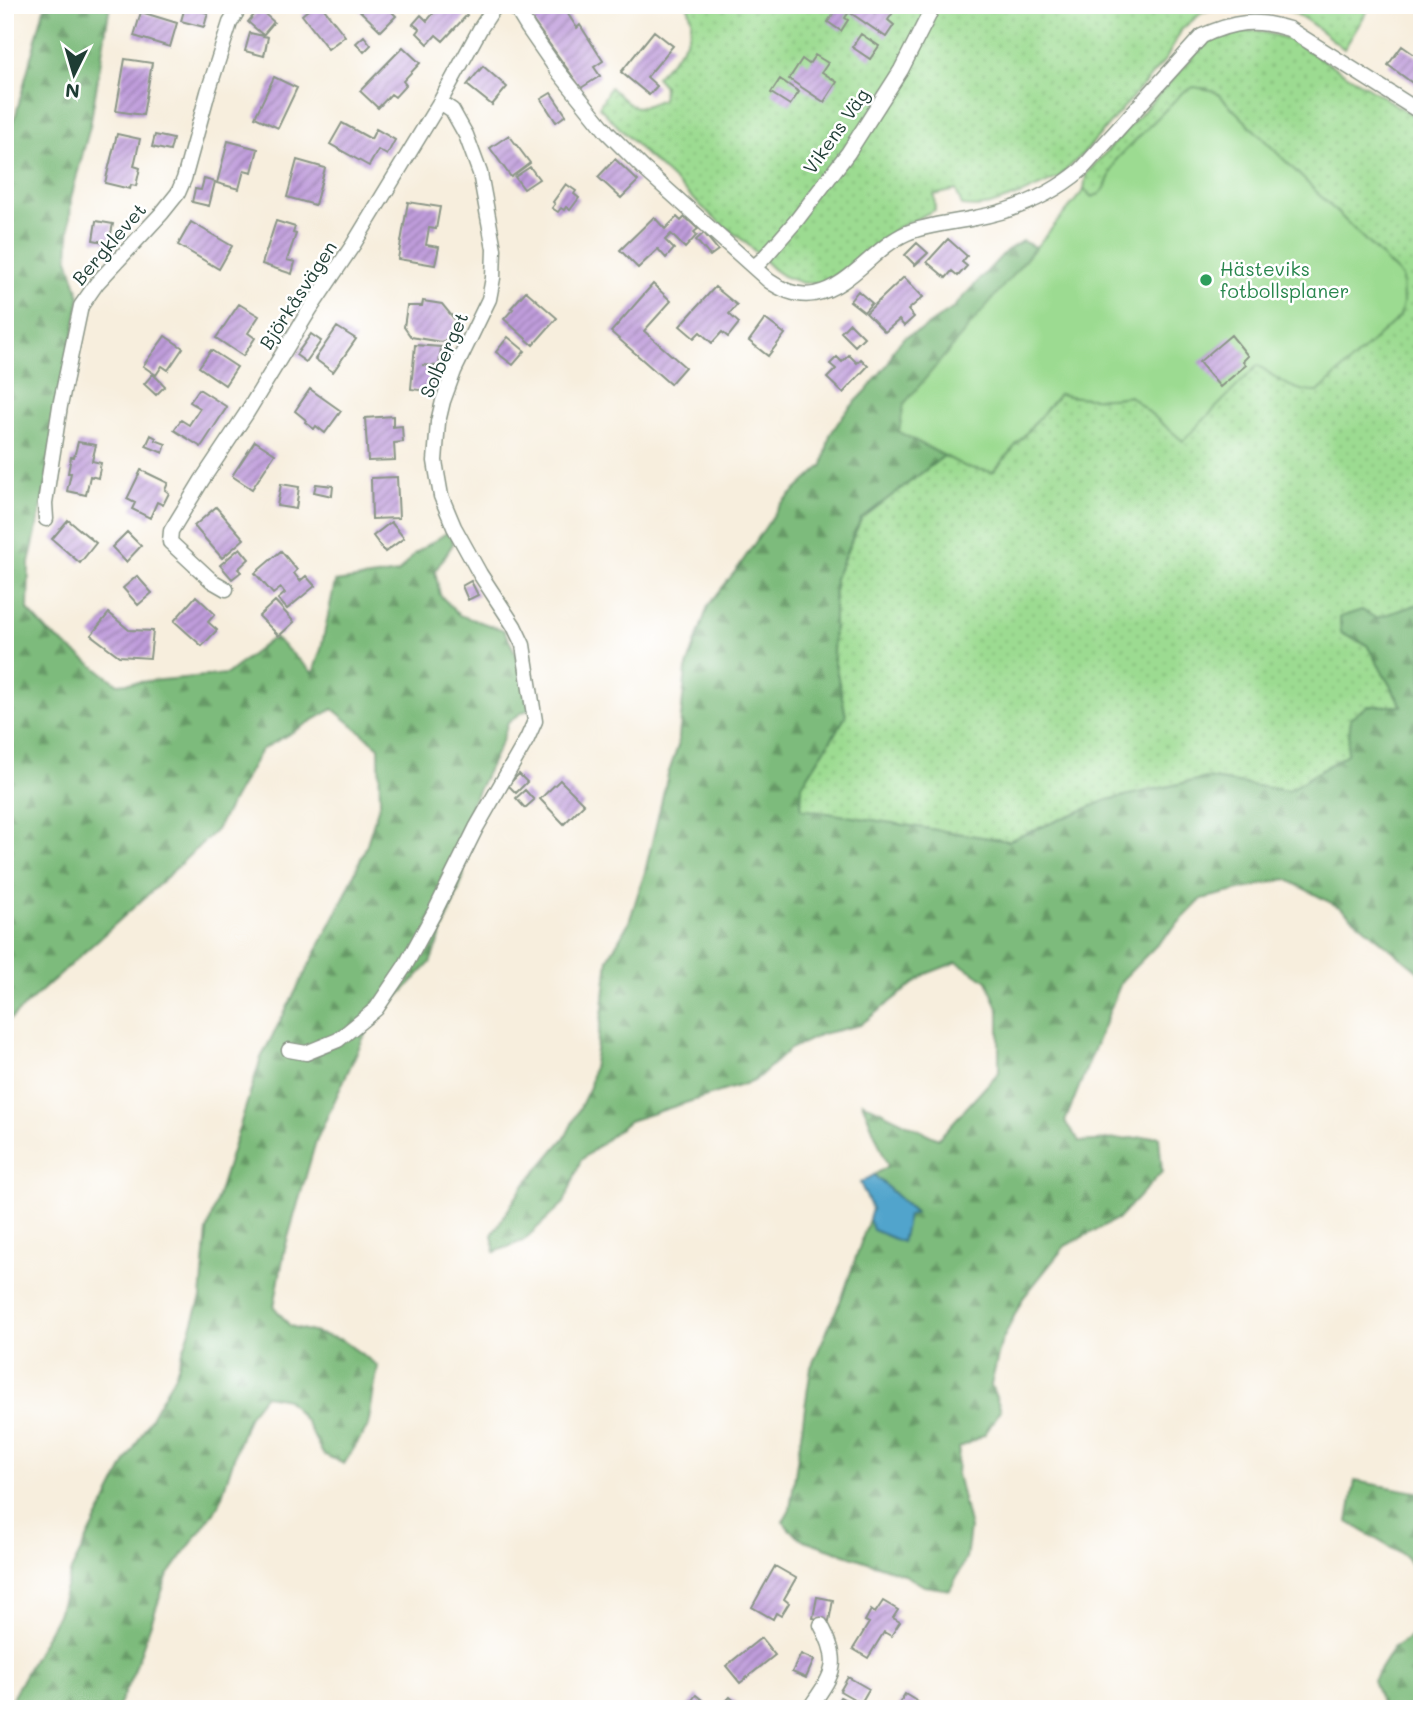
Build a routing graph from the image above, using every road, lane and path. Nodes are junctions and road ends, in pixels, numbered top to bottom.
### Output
1 (241, 5) edge
2 (497, 5) edge
3 (514, 5) edge
4 (934, 5) edge
5 (440, 102) junction
6 (1422, 113) edge
7 (754, 267) junction
8 (46, 519) dead end
9 (226, 589) dead end
10 (289, 1049) dead end
11 (821, 1625) dead end
12 (809, 1709) edge

1 - 8 street, Bergklevet
2 - 5 street, Björkåsvägen
3 - 7 street
4 - 7 street, Vikens Väg
5 - 9 street, Björkåsvägen
5 - 10 street, Solberget
6 - 7 street
11 - 12 street

